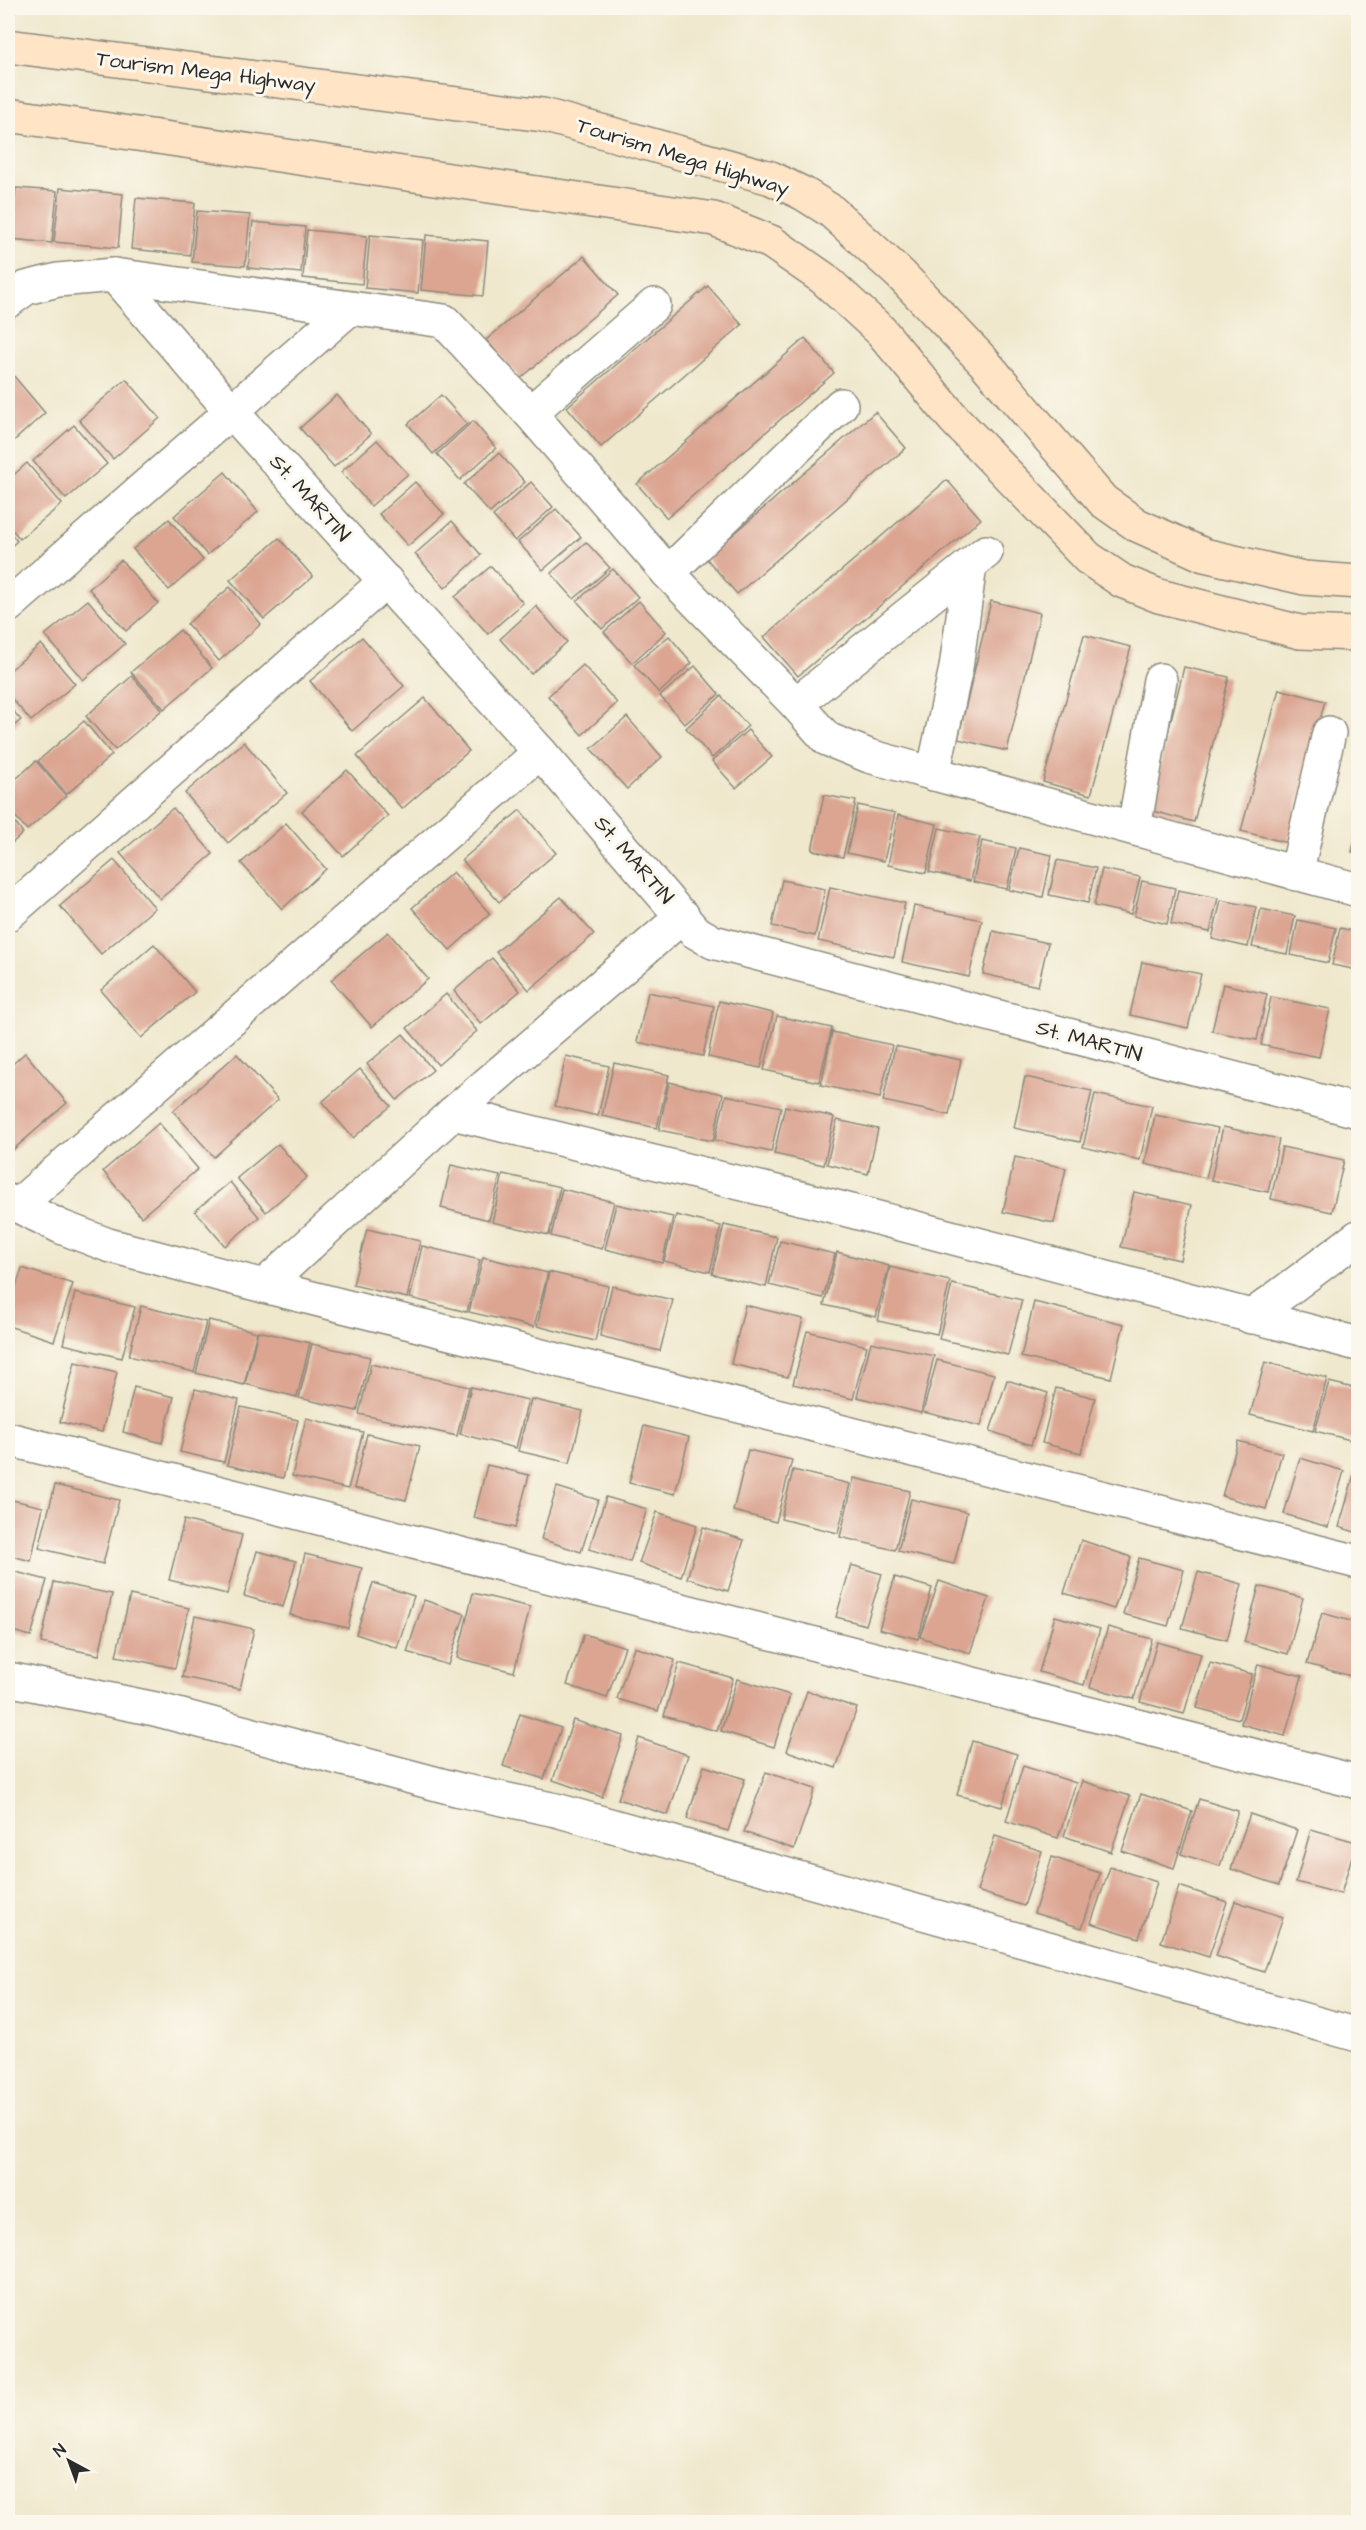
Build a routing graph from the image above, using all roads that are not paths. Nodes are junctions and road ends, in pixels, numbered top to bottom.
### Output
1 (8, 46) edge
2 (8, 115) edge
3 (114, 275) junction
4 (8, 301) edge
5 (654, 305) dead end
6 (349, 309) junction
7 (841, 405) dead end
8 (232, 412) junction
9 (530, 413) junction
10 (668, 573) junction
11 (386, 581) junction
12 (1359, 582) edge
13 (8, 606) edge
14 (1359, 634) edge
15 (1160, 680) dead end
16 (796, 704) junction
17 (1329, 733) dead end
18 (540, 752) junction
19 (933, 774) junction
20 (1134, 828) junction
21 (1296, 874) junction
22 (1359, 890) edge
23 (8, 914) edge
24 (683, 916) junction
25 (1359, 1111) edge
26 (453, 1113) junction
27 (13, 1203) edge
28 (1359, 1237) edge
29 (264, 1286) junction
30 (1251, 1317) junction
31 (1359, 1344) edge
32 (8, 1439) edge
33 (1359, 1562) edge
34 (8, 1678) edge
35 (1359, 1782) edge
36 (1359, 2035) edge

1 - 12 street, Tourism Mega Highway
2 - 14 street
3 - 4 street
3 - 6 street
3 - 8 street, St. MARTIN
5 - 9 street
6 - 8 street
6 - 9 street
7 - 10 street
8 - 11 street, St. MARTIN
8 - 13 street
9 - 10 street
10 - 16 street
11 - 18 street, St. MARTIN
11 - 23 street
15 - 20 street
16 - 19 street
16 - 19 street
17 - 21 street
18 - 24 street, St. MARTIN
18 - 27 street
19 - 20 street
20 - 21 street
21 - 22 street
24 - 25 street, St. MARTIN
24 - 26 street
26 - 29 street
26 - 30 street
27 - 29 street
28 - 30 street
29 - 33 street
30 - 31 street
32 - 35 street
34 - 36 street

